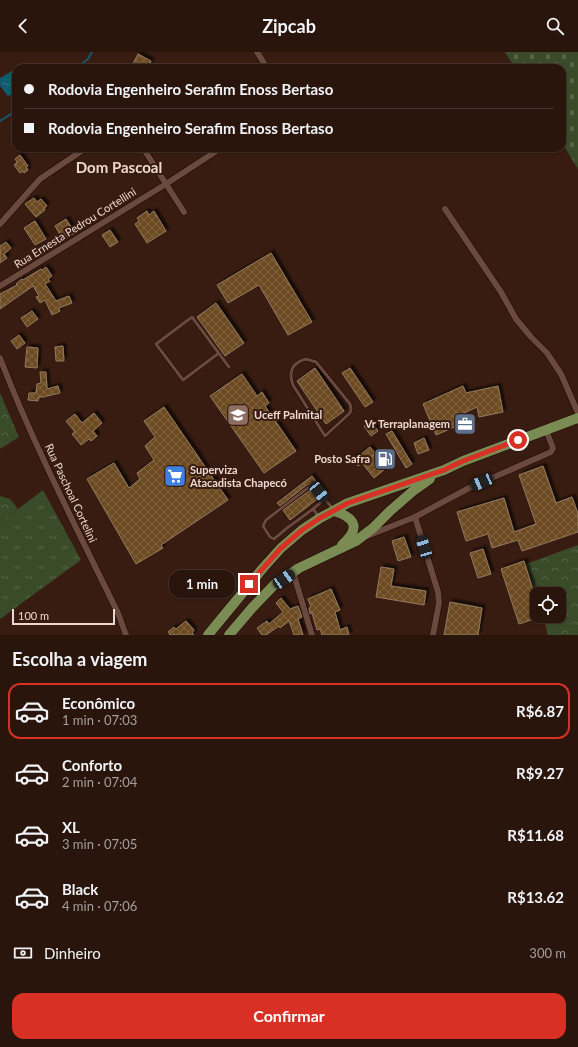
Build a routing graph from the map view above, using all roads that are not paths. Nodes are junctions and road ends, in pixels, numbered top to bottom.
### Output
1 (257, 52) edge
2 (264, 64) edge
3 (80, 152) edge
4 (146, 152) edge
5 (215, 152) edge
6 (166, 184) junction
7 (445, 209) dead end
8 (184, 212) dead end
9 (0, 224) edge
10 (0, 286) edge
11 (219, 353) junction
12 (0, 358) edge
13 (229, 367) dead end
14 (578, 414) edge
15 (578, 418) edge
16 (546, 430) junction
17 (325, 436) joint
18 (444, 470) junction
19 (325, 499) junction
20 (313, 508) junction
21 (334, 511) junction
22 (415, 517) junction
23 (320, 518) junction
24 (356, 541) junction
25 (339, 548) junction
26 (293, 572) junction
27 (126, 635) edge
28 (208, 635) edge
29 (229, 635) edge
30 (312, 635) edge
31 (433, 635) edge

1 - 2 street
3 - 9 street
4 - 6 street
5 - 6 street, Rua Ernesta Pedrou Cortellini
6 - 8 street
6 - 10 street, Rua Ernesta Pedrou Cortellini
7 - 14 street
11 - 11 lane
11 - 13 lane
12 - 27 street, Rua Paschoal Cortelini
15 - 16 main road
16 - 18 main road
16 - 22 street
17 - 17 lane
18 - 21 main road
18 - 24 main road
19 - 20 lane
19 - 20 lane
19 - 21 lane
20 - 23 lane
21 - 23 main road
21 - 25 main road
22 - 24 street
22 - 31 street
23 - 28 main road
24 - 25 main road
25 - 26 main road
26 - 29 main road
26 - 30 street

